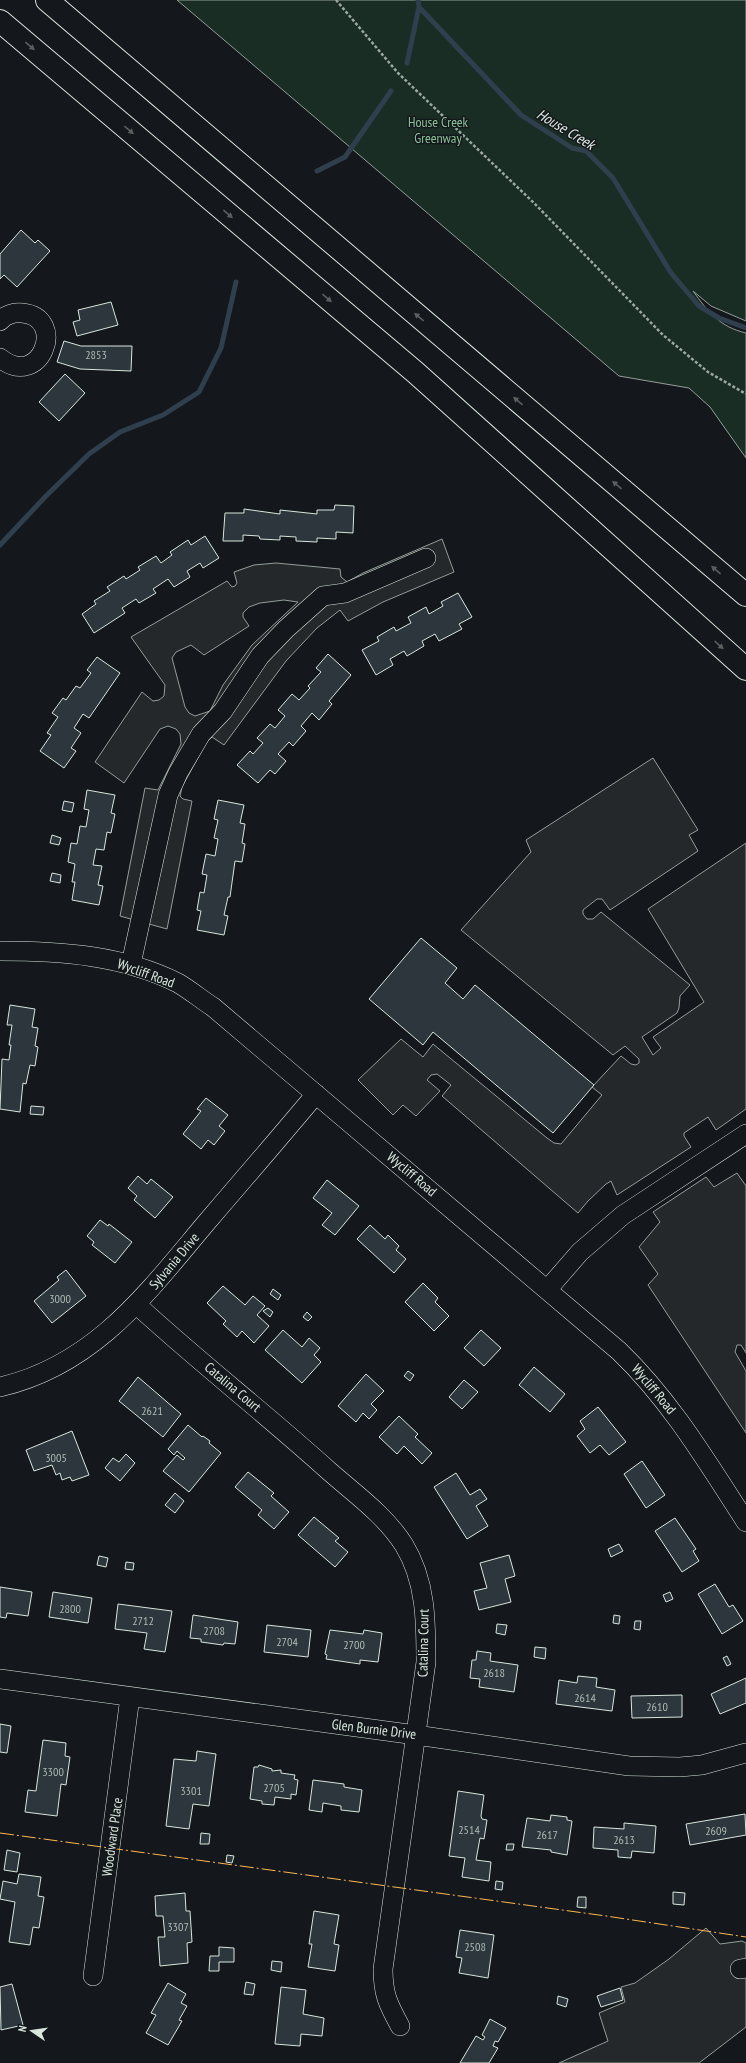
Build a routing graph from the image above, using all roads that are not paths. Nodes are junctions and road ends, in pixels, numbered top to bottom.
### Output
1 (47, 0) edge
2 (0, 21) edge
3 (1, 320) edge
4 (0, 358) edge
5 (426, 558) dead end
6 (746, 595) edge
7 (746, 669) edge
8 (0, 951) edge
9 (131, 964) junction
10 (316, 1094) junction
11 (746, 1134) edge
12 (548, 1290) junction
13 (137, 1305) junction
14 (0, 1387) edge
15 (746, 1522) edge
16 (0, 1679) edge
17 (130, 1697) junction
18 (416, 1734) junction
19 (746, 1752) edge
20 (93, 1976) dead end
21 (400, 2026) dead end

6 -> 1 highway
2 -> 7 highway
3 - 4 street
5 - 9 street
8 - 9 street, Wycliff Road
9 - 10 street, Wycliff Road
10 - 12 street, Wycliff Road
10 - 13 street, Sylvania Drive
11 - 12 street
12 - 15 street, Wycliff Road
13 - 14 street, Sylvania Drive
13 - 18 street, Catalina Court
16 - 17 street, Glen Burnie Drive
17 - 18 street, Glen Burnie Drive
17 - 20 street, Woodward Place
18 - 19 street, Glen Burnie Drive
18 - 21 street, Catalina Court

